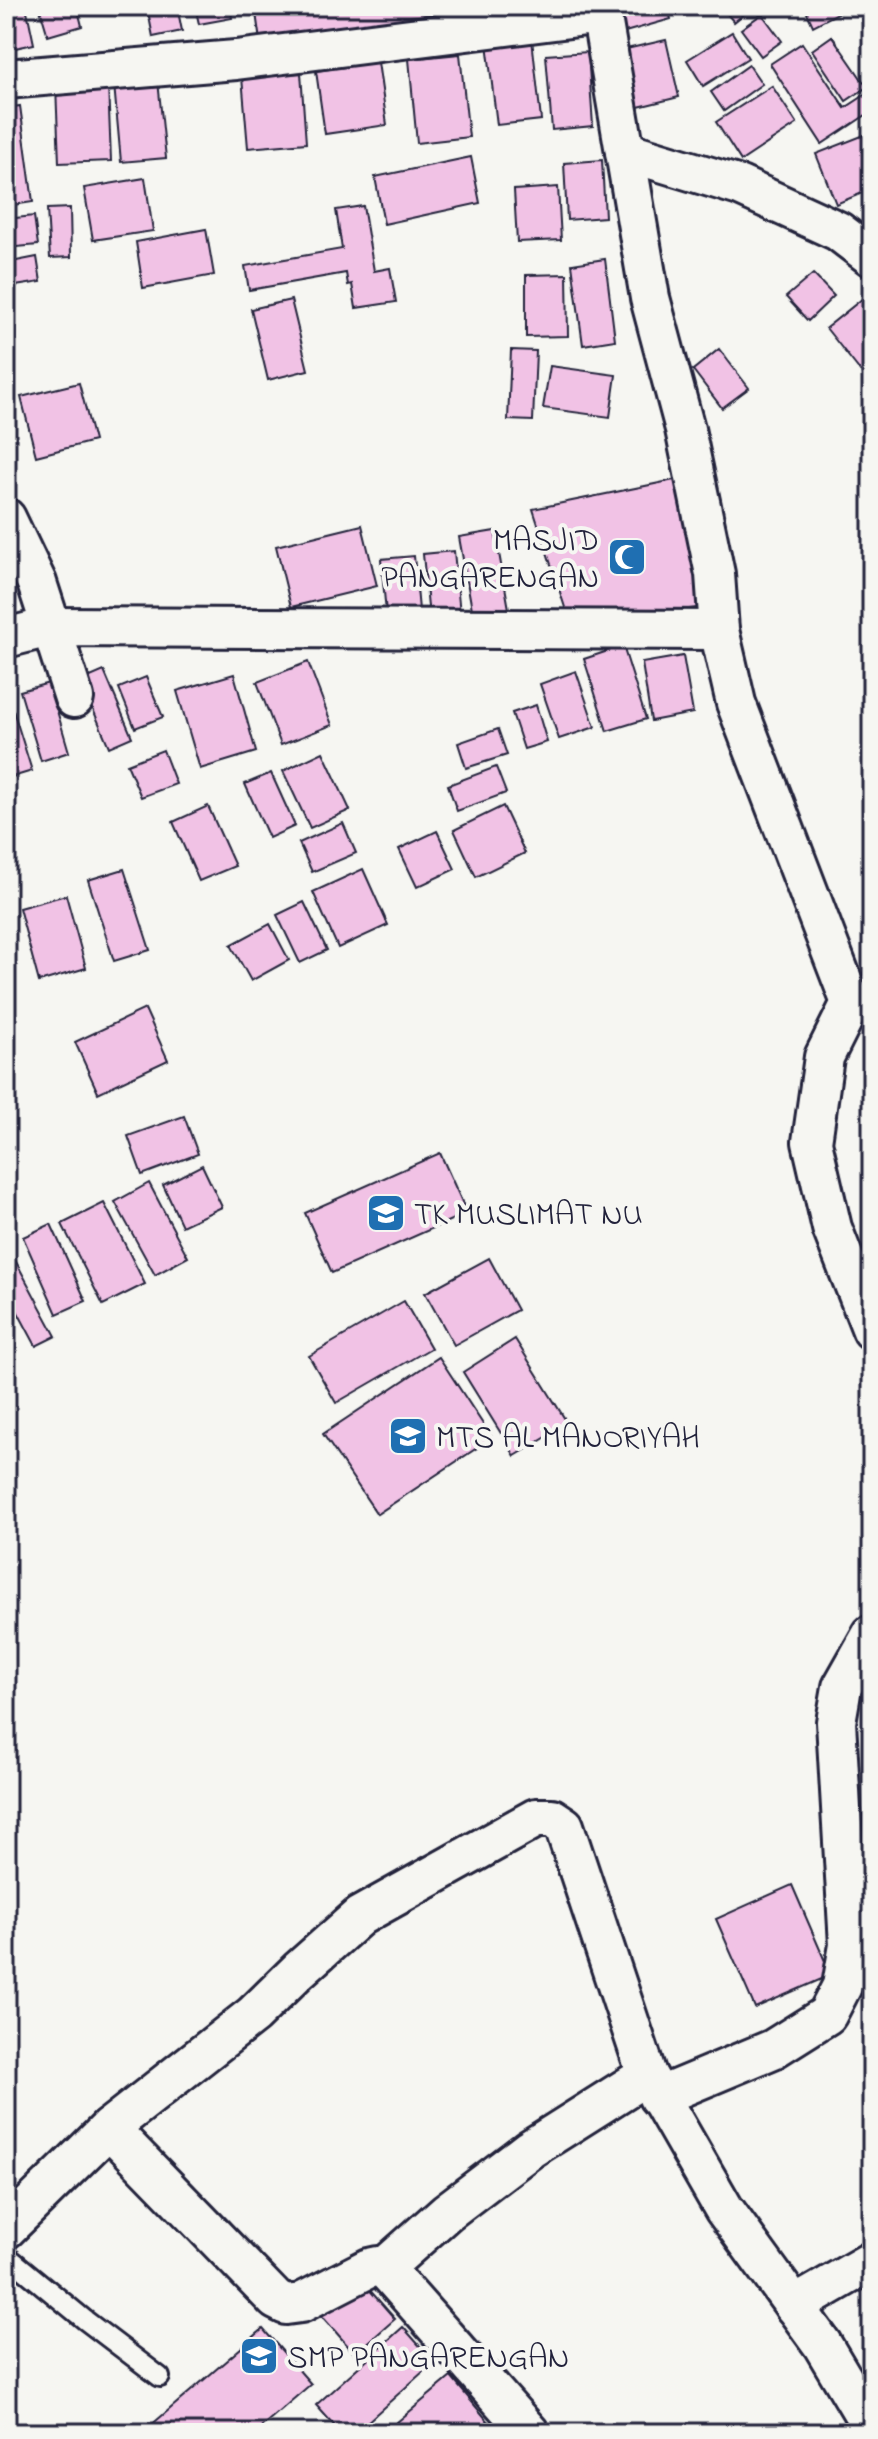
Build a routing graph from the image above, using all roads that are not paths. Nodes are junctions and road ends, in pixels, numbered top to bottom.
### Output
1 (601, 10) edge
2 (6, 79) edge
3 (625, 151) junction
4 (872, 257) edge
5 (6, 518) edge
6 (49, 627) junction
7 (719, 630) junction
8 (6, 638) edge
9 (74, 698) dead end
10 (861, 1009) edge
11 (872, 1330) edge
12 (872, 1634) edge
13 (653, 2086) junction
14 (109, 2128) junction
15 (6, 2229) edge
16 (6, 2255) edge
17 (872, 2261) edge
18 (384, 2268) junction
19 (794, 2306) junction
20 (160, 2377) dead end
21 (872, 2428) edge
22 (530, 2433) edge

1 - 2 street
1 - 3 street
3 - 4 street
3 - 7 street
5 - 6 street
6 - 7 street
6 - 8 street
6 - 9 street
7 - 10 street
10 - 11 street
12 - 13 street
13 - 14 street
13 - 18 street
13 - 19 street
14 - 15 street
14 - 18 street
16 - 20 lane
17 - 19 street
18 - 22 street
19 - 21 street

